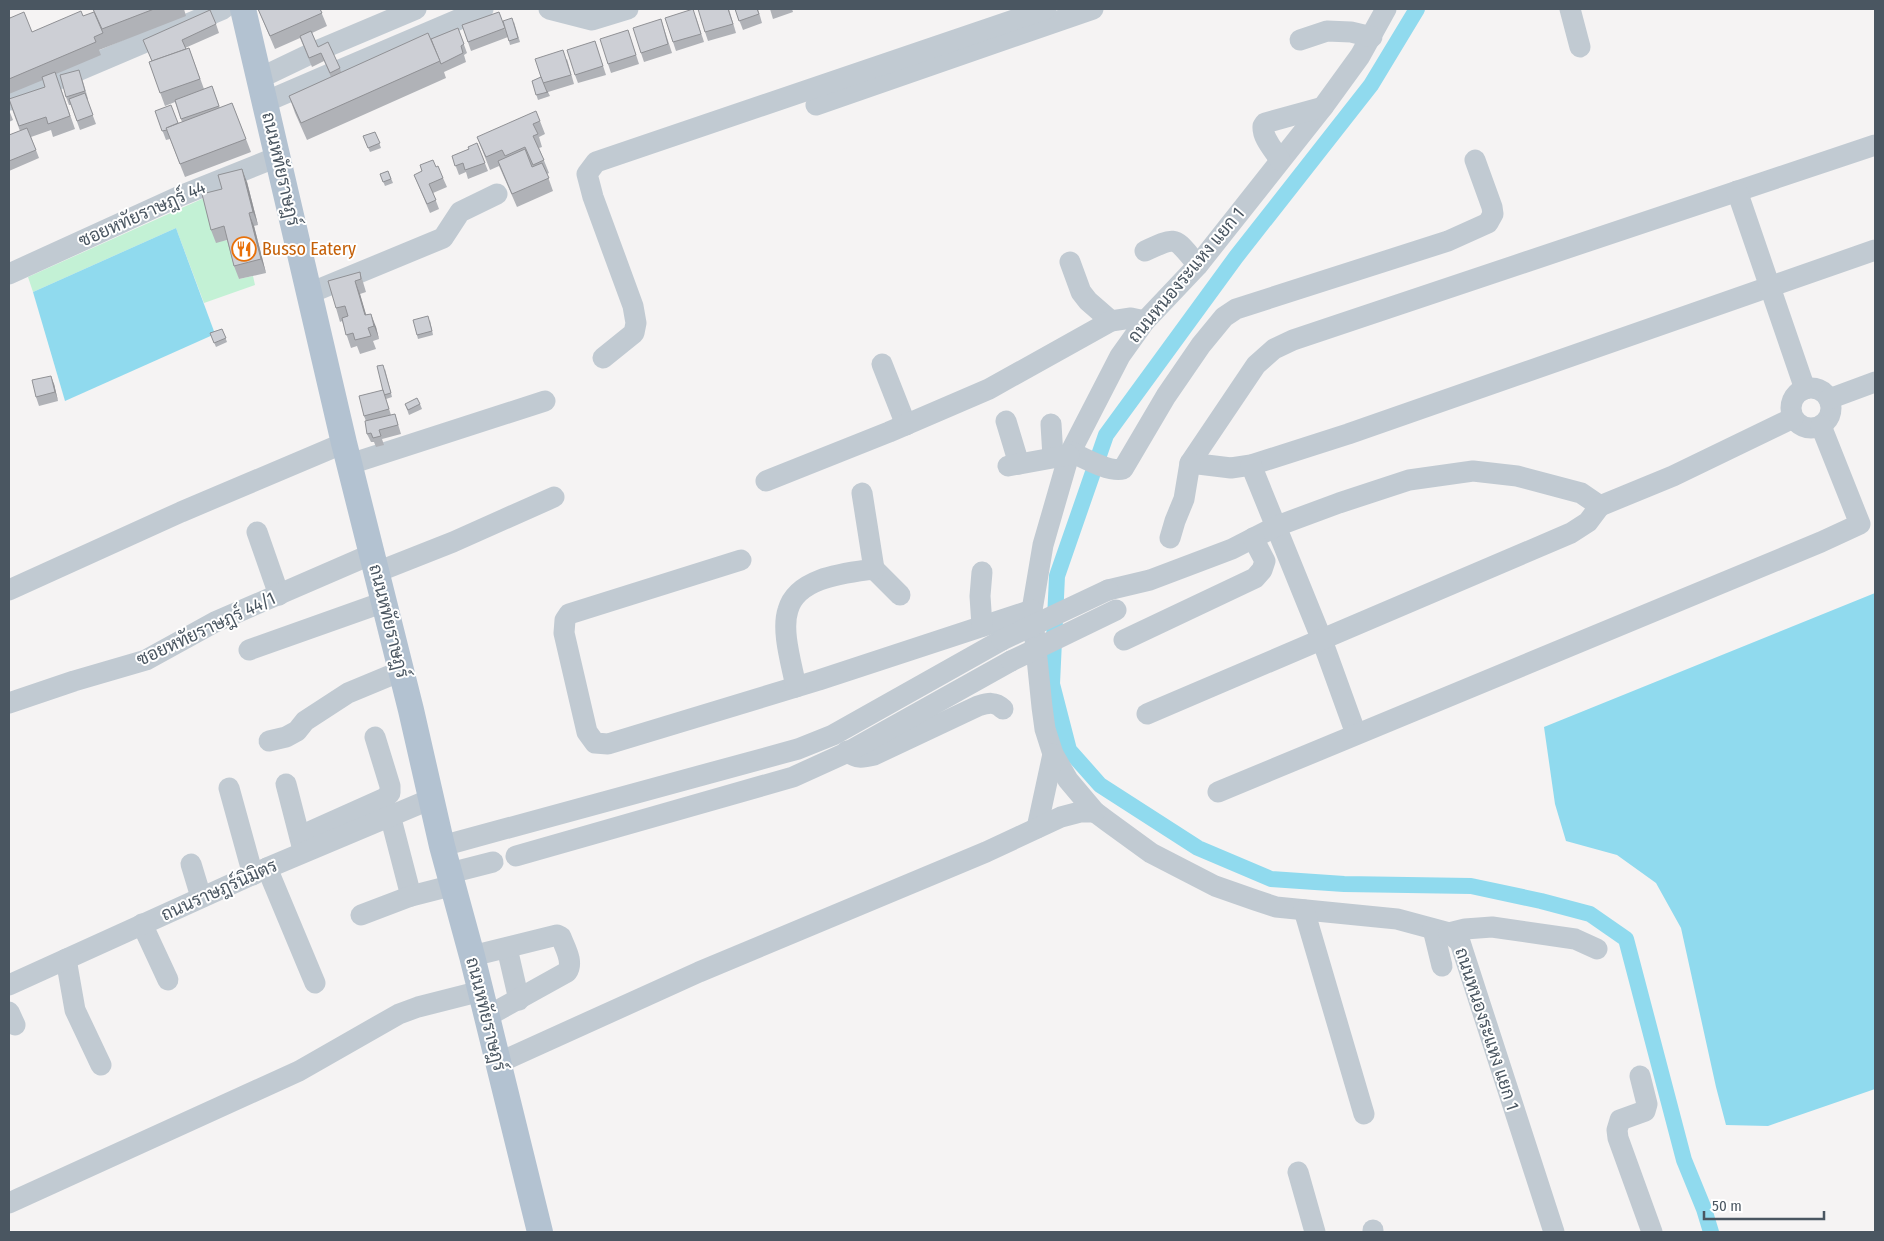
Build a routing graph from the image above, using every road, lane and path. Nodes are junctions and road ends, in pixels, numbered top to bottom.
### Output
1 (223, 9) edge
2 (243, 9) edge
3 (416, 9) edge
4 (482, 9) edge
5 (549, 9) edge
6 (628, 9) edge
7 (1046, 9) edge
8 (1094, 9) edge
9 (1386, 9) edge
10 (1570, 9) edge
11 (363, 31) junction
12 (1372, 37) junction
13 (1300, 40) dead end
14 (1580, 47) dead end
15 (372, 56) junction
16 (263, 90) junction
17 (9, 100) edge
18 (816, 105) dead end
19 (1323, 107) junction
20 (1875, 145) edge
21 (277, 157) junction
22 (1280, 160) junction
23 (1475, 160) dead end
24 (1738, 191) junction
25 (497, 194) dead end
26 (1875, 250) edge
27 (1145, 252) dead end
28 (1070, 262) dead end
29 (1198, 265) junction
30 (9, 274) edge
31 (1770, 286) junction
32 (310, 293) junction
33 (1145, 320) junction
34 (1111, 321) junction
35 (603, 358) dead end
36 (882, 364) dead end
37 (1875, 382) edge
38 (1805, 389) junction
39 (1829, 399) junction
40 (545, 401) dead end
41 (1793, 418) junction
42 (1006, 421) dead end
43 (1051, 424) dead end
44 (906, 425) junction
45 (1821, 426) junction
46 (347, 454) junction
47 (1064, 455) junction
48 (1190, 463) junction
49 (1251, 465) junction
50 (766, 481) dead end
51 (862, 493) dead end
52 (554, 497) dead end
53 (1600, 506) junction
54 (1868, 521) edge
55 (1277, 526) junction
56 (257, 532) dead end
57 (1170, 538) dead end
58 (1253, 538) junction
59 (741, 560) dead end
60 (374, 563) junction
61 (874, 569) junction
62 (982, 572) dead end
63 (1150, 580) junction
64 (9, 590) edge
65 (279, 595) junction
66 (900, 595) dead end
67 (384, 602) junction
68 (1032, 610) junction
69 (982, 626) junction
70 (1124, 640) dead end
71 (1322, 640) junction
72 (249, 650) dead end
73 (400, 671) junction
74 (796, 687) junction
75 (9, 703) edge
76 (1003, 709) dead end
77 (1147, 714) dead end
78 (1356, 734) junction
79 (833, 735) junction
80 (375, 737) dead end
81 (268, 741) dead end
82 (848, 752) junction
83 (1053, 754) junction
84 (286, 784) dead end
85 (229, 788) dead end
86 (1218, 792) dead end
87 (431, 799) junction
88 (1095, 812) junction
89 (390, 815) junction
90 (527, 822) junction
91 (1038, 828) junction
92 (302, 844) junction
93 (442, 846) junction
94 (536, 849) junction
95 (516, 856) dead end
96 (493, 862) dead end
97 (191, 864) dead end
98 (260, 871) junction
99 (452, 879) junction
100 (410, 896) junction
101 (201, 898) junction
102 (1304, 910) junction
103 (361, 915) dead end
104 (142, 924) junction
105 (1441, 931) junction
106 (507, 948) junction
107 (1597, 949) dead end
108 (472, 956) junction
109 (66, 959) junction
110 (1442, 966) dead end
111 (168, 980) dead end
112 (315, 983) dead end
113 (9, 985) edge
114 (481, 991) junction
115 (519, 1000) junction
116 (486, 1017) junction
117 (498, 1063) junction
118 (102, 1064) dead end
119 (1640, 1076) dead end
120 (1364, 1114) dead end
121 (1298, 1172) dead end
122 (9, 1203) edge
123 (540, 1232) edge
124 (1314, 1232) edge
125 (1554, 1232) edge
126 (1652, 1232) edge

1 - 17 street
2 - 16 main road, ถนนหทัยราษฎร์
3 - 11 street
4 - 15 street
5 - 6 street
7 - 35 street
8 - 18 street
9 - 12 street, ถนนหนองระแหง แยก 1
10 - 14 street
11 - 15 street
11 - 16 street
12 - 13 street
12 - 19 street, ถนนหนองระแหง แยก 1
15 - 16 street
16 - 21 main road, ถนนหทัยราษฎร์
19 - 22 street, ถนนหนองระแหง แยก 1
19 - 22 street
20 - 24 street
21 - 30 street, ซอยหทัยราษฎร์ 44
21 - 32 main road, ถนนหทัยราษฎร์
22 - 29 street, ถนนหนองระแหง แยก 1
23 - 47 street
24 - 31 street
24 - 48 street
25 - 32 street
26 - 31 street
27 - 29 street
28 - 34 street
29 - 33 street, ถนนหนองระแหง แยก 1
31 - 38 street
31 - 49 street
32 - 46 main road, ถนนหทัยราษฎร์
33 - 34 street
33 - 47 street, ถนนหนองระแหง แยก 1
34 - 44 street
36 - 44 street
37 - 39 street
38 - 39 street
38 - 41 street
39 - 45 street
40 - 46 street
41 - 45 street
41 - 53 street
42 - 47 street
43 - 47 street
44 - 50 street
45 - 54 street
46 - 60 main road, ถนนหทัยราษฎร์
46 - 64 street
47 - 68 street, ถนนหนองระแหง แยก 1
48 - 49 street
48 - 57 street
49 - 55 street
51 - 61 street
52 - 60 street, ซอยหทัยราษฎร์ 44/1
53 - 55 street
53 - 71 street
54 - 78 street
55 - 58 street
55 - 71 street
56 - 65 street
58 - 63 street
58 - 70 street
59 - 74 street
60 - 65 street, ซอยหทัยราษฎร์ 44/1
60 - 67 main road, ถนนหทัยราษฎร์
61 - 66 street
61 - 74 street
62 - 69 street
63 - 79 street, bridge
63 - 82 street, bridge
65 - 75 street, ซอยหทัยราษฎร์ 44/1
67 - 72 street
67 - 73 main road, ถนนหทัยราษฎร์
68 - 69 street
68 - 83 street, ถนนหนองระแหง แยก 1
69 - 74 street
71 - 77 street
71 - 78 street
73 - 81 street
73 - 87 main road, ถนนหทัยราษฎร์
76 - 82 street
78 - 86 street
79 - 82 street
79 - 90 street
80 - 92 street
82 - 94 street
83 - 88 street, ถนนหนองระแหง แยก 1
83 - 91 street
84 - 92 street
85 - 98 street
87 - 89 street, ถนนราษฎร์นิมิตร
87 - 93 main road, ถนนหทัยราษฎร์
88 - 91 street
88 - 102 street, ถนนหนองระแหง แยก 1
89 - 92 street, ถนนราษฎร์นิมิตร
89 - 100 street
90 - 93 street
90 - 94 street
91 - 117 street
92 - 98 street, ถนนราษฎร์นิมิตร
93 - 99 main road, ถนนหทัยราษฎร์
94 - 95 street
96 - 99 street
97 - 101 street
98 - 101 street, ถนนราษฎร์นิมิตร
98 - 112 street
99 - 100 street
99 - 108 main road, ถนนหทัยราษฎร์
100 - 103 street
101 - 104 street, ถนนราษฎร์นิมิตร
102 - 105 street, ถนนหนองระแหง แยก 1
102 - 120 street
104 - 109 street, ถนนราษฎร์นิมิตร
104 - 111 street
105 - 107 street
105 - 110 street
105 - 125 street, ถนนหนองระแหง แยก 1
106 - 108 street
106 - 115 street
106 - 115 street
108 - 114 main road, ถนนหทัยราษฎร์
109 - 113 street, ถนนราษฎร์นิมิตร
109 - 118 street
114 - 116 main road, ถนนหทัยราษฎร์
114 - 122 street
115 - 116 street
116 - 117 main road, ถนนหทัยราษฎร์
117 - 123 main road, ถนนหทัยราษฎร์
119 - 126 street
121 - 124 street

